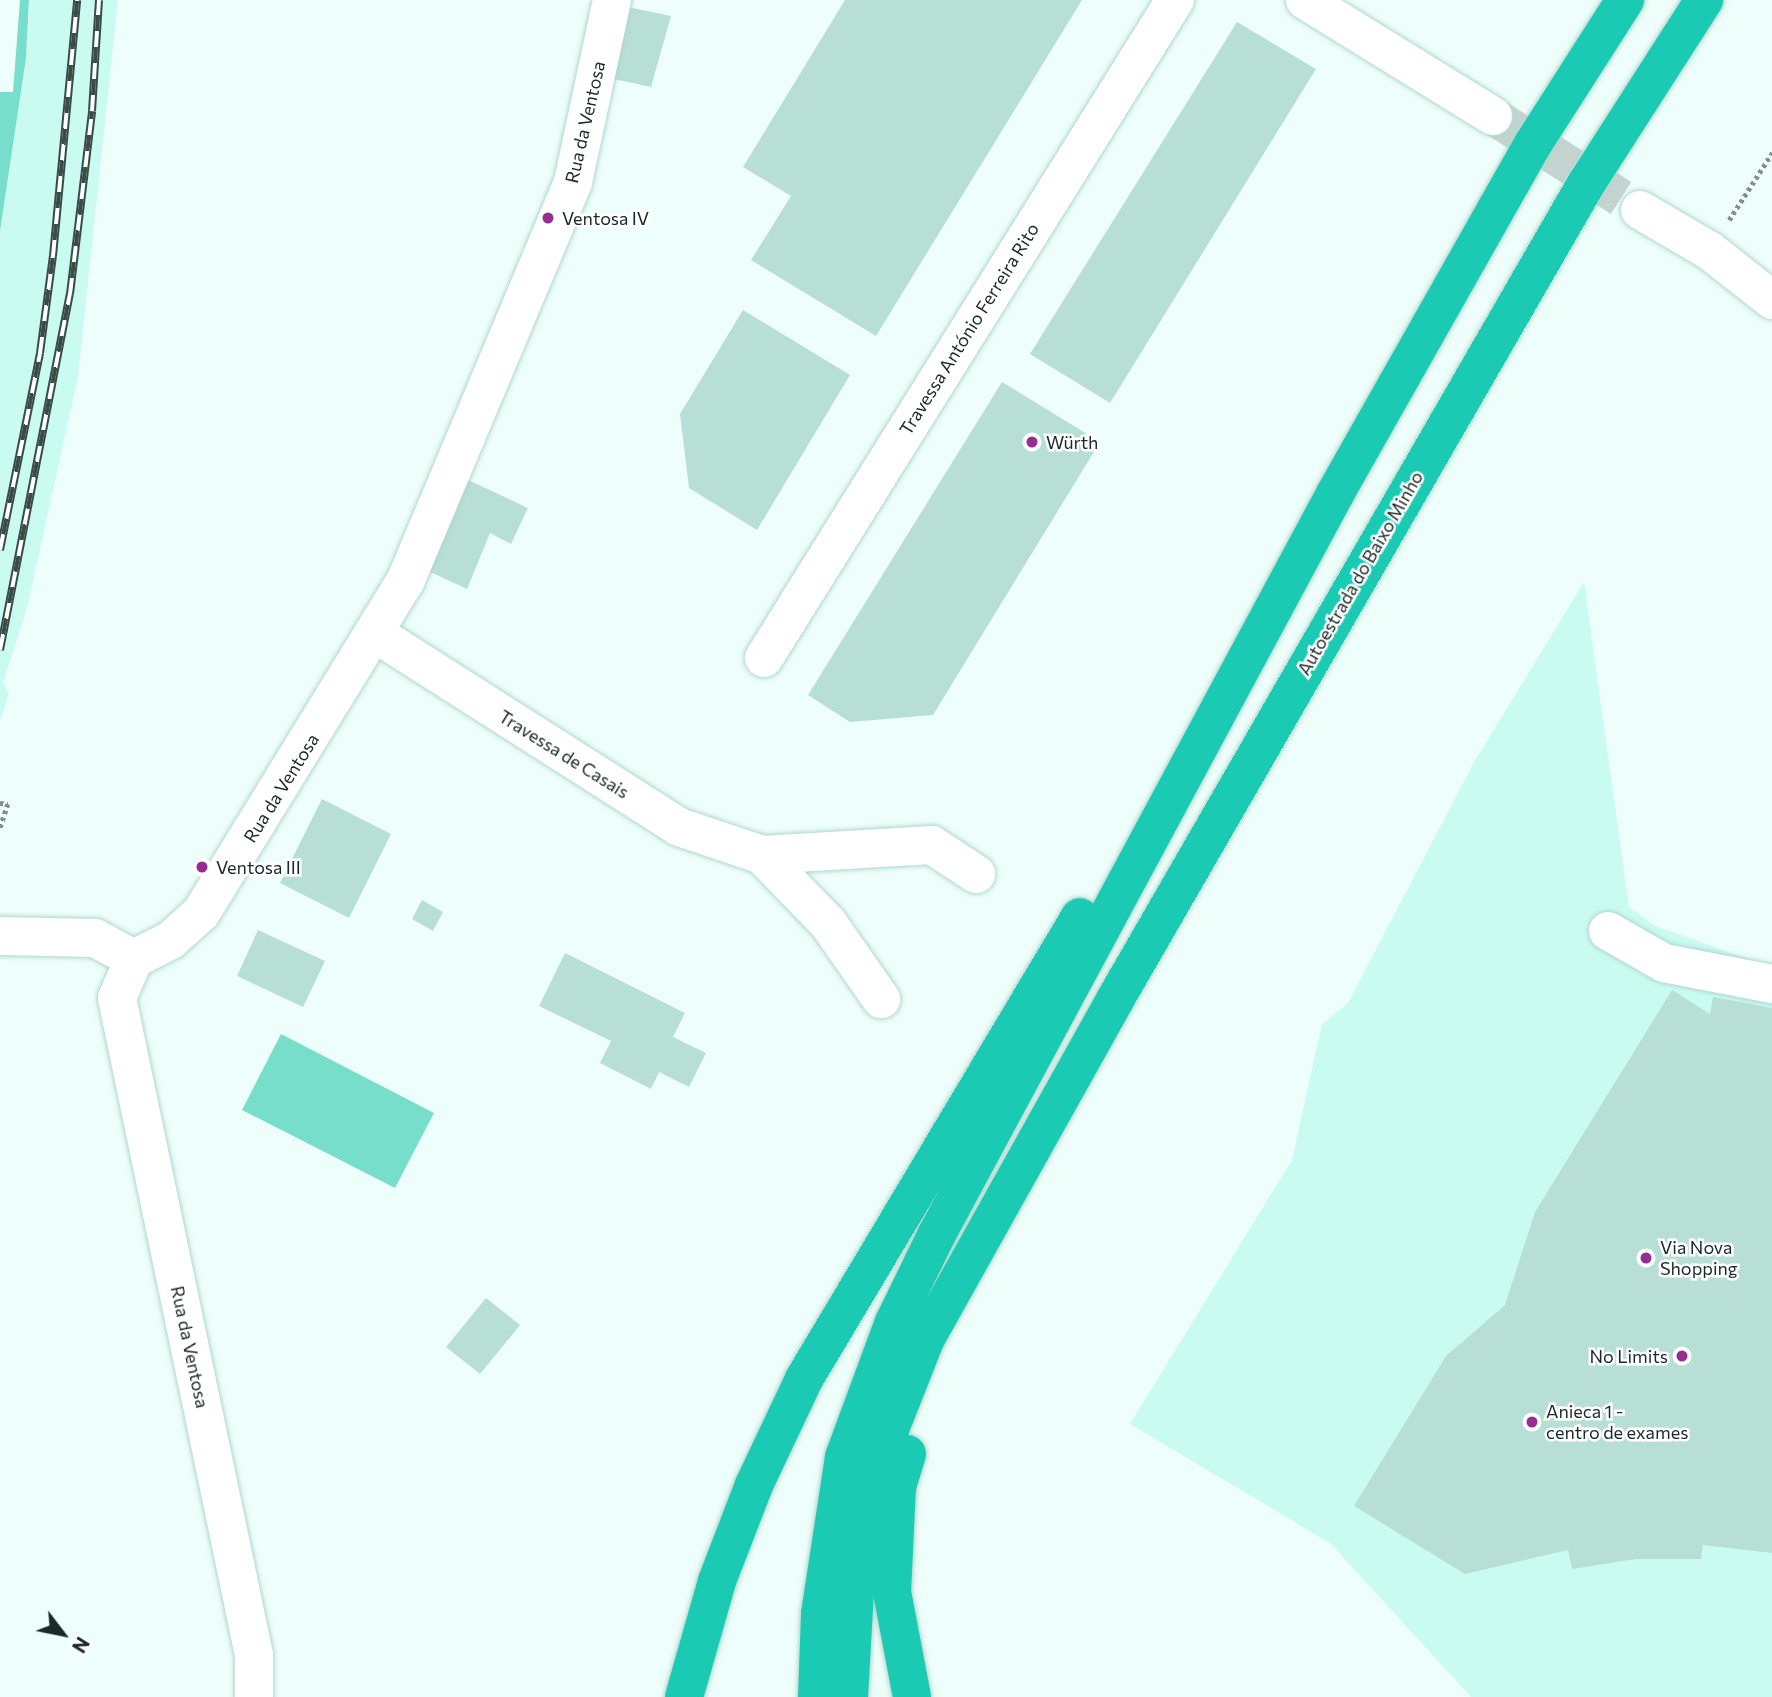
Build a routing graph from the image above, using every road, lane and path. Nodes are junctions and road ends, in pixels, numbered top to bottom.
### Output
1 (612, 0) edge
2 (1175, 0) edge
3 (1305, 0) edge
4 (1625, 0) edge
5 (1704, 0) edge
6 (1493, 116) tunnel mouth
7 (1772, 153) edge
8 (1640, 210) tunnel mouth
9 (1710, 251) junction
10 (1772, 300) edge
11 (1336, 492) junction
12 (376, 634) junction
13 (764, 658) dead end
14 (0, 803) edge
15 (0, 829) edge
16 (762, 855) junction
17 (976, 874) dead end
18 (1608, 931) dead end
19 (0, 936) edge
20 (134, 959) junction
21 (1772, 984) edge
22 (881, 999) dead end
23 (1031, 1155) junction
24 (254, 1697) edge
25 (684, 1697) edge
26 (817, 1697) edge
27 (849, 1697) edge
28 (912, 1697) edge

1 - 12 street, Rua da Ventosa
2 - 13 street, Travessa António Ferreira Rito
3 - 6 street
4 - 11 highway
5 - 23 highway, Autoestrada do Baixo Minho
7 - 9 path
8 - 9 street
9 - 10 street
11 - 25 highway
11 - 26 highway
12 - 16 street, Travessa de Casais
12 - 20 street, Rua da Ventosa
14 - 15 path
16 - 17 street, Travessa de Casais
16 - 22 street, Travessa de Casais
18 - 21 street
19 - 20 street
20 - 24 street, Rua da Ventosa
23 - 27 highway
23 - 28 highway

